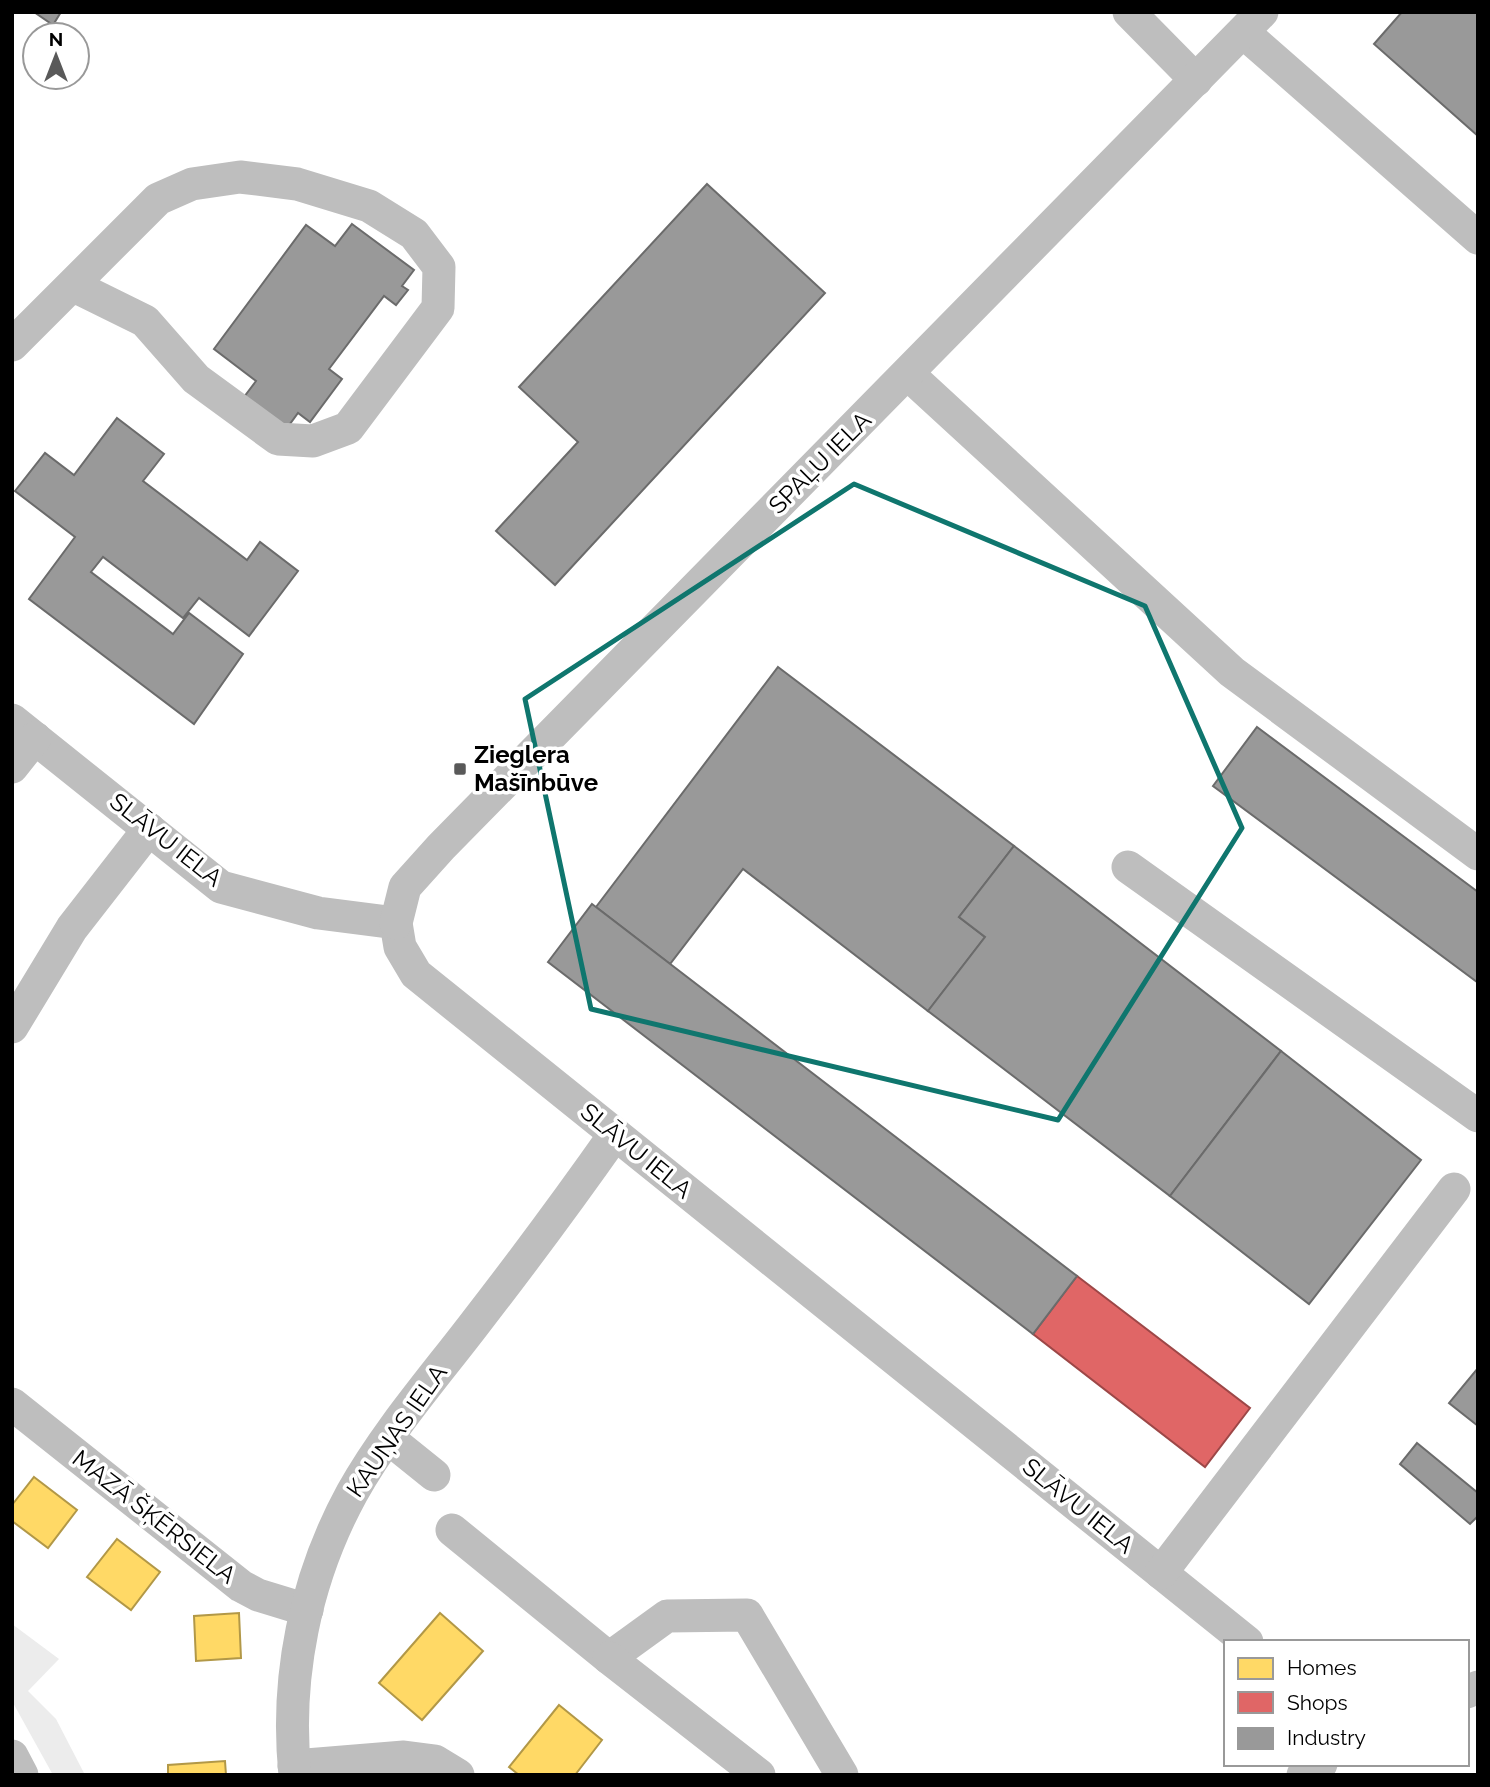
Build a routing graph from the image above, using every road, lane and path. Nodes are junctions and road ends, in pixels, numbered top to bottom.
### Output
1 (1129, 12) edge
2 (1252, 22) edge
3 (1196, 79) junction
4 (1478, 238) edge
5 (72, 285) junction
6 (12, 345) edge
7 (908, 374) junction
8 (24, 729) edge
9 (12, 767) edge
10 (149, 829) junction
11 (1478, 854) edge
12 (1128, 867) dead end
13 (396, 923) junction
14 (12, 1027) edge
15 (1478, 1116) edge
16 (615, 1135) junction
17 (1454, 1189) dead end
18 (12, 1404) edge
19 (388, 1438) junction
20 (434, 1475) dead end
21 (452, 1530) dead end
22 (1161, 1573) junction
23 (307, 1609) junction
24 (1245, 1640) edge
25 (608, 1658) junction
26 (12, 1756) edge
27 (294, 1771) edge
28 (22, 1775) edge
29 (458, 1775) edge
30 (759, 1775) edge
31 (842, 1775) edge

1 - 3 street
2 - 3 street, SPAĻU IELA
2 - 4 street
3 - 7 street, SPAĻU IELA
5 - 5 street
5 - 6 street
7 - 11 street
7 - 13 street, SPAĻU IELA
8 - 9 street
8 - 10 street, SLĀVU IELA
10 - 13 street, SLĀVU IELA
10 - 14 street
12 - 15 street
13 - 16 street, SLĀVU IELA
16 - 19 street, KAUŅAS IELA
16 - 22 street, SLĀVU IELA
17 - 22 street
18 - 23 street, MAZĀ ŠĶĒRSIELA
19 - 20 street
19 - 23 street, KAUŅAS IELA
21 - 25 street
22 - 24 street, SLĀVU IELA
23 - 27 street, KAUŅAS IELA
25 - 30 street
25 - 31 street
26 - 28 street
27 - 29 street

